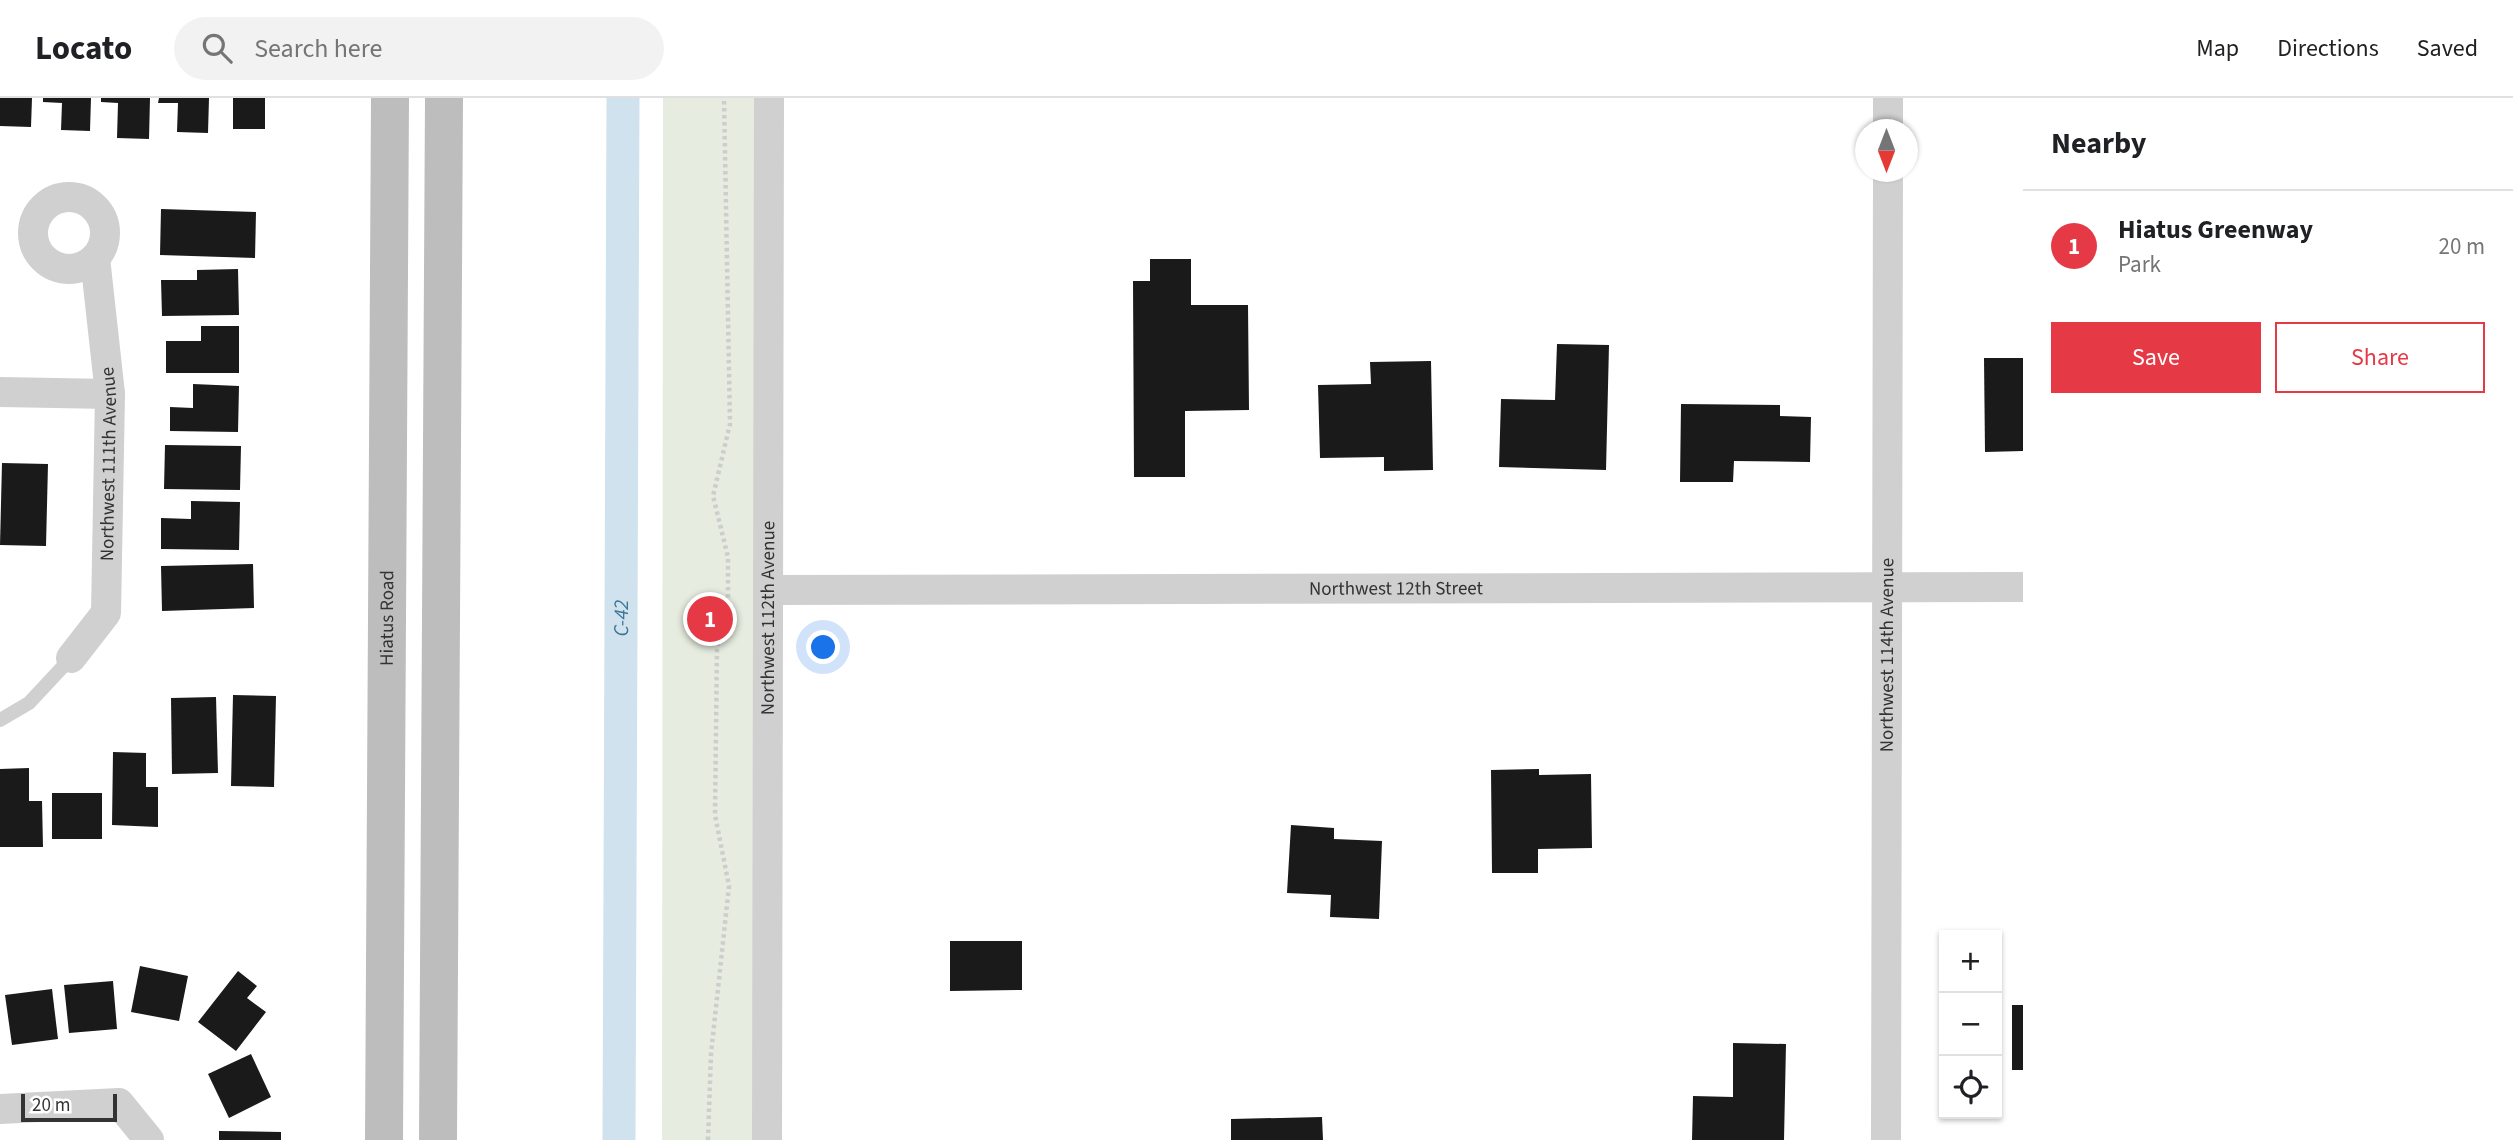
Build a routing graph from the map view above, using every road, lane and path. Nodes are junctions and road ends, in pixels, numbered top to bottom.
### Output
1 (390, 98) edge
2 (444, 98) edge
3 (724, 98) edge
4 (769, 98) edge
5 (1888, 98) edge
6 (1888, 119) edge
7 (1888, 182) edge
8 (95, 258) dead end
9 (0, 392) edge
10 (110, 394) junction
11 (1887, 587) junction
12 (2023, 587) edge
13 (768, 590) junction
14 (71, 658) joint
15 (0, 720) edge
16 (0, 1109) edge
17 (149, 1140) edge
18 (384, 1140) edge
19 (438, 1140) edge
20 (708, 1140) edge
21 (767, 1140) edge
22 (1886, 1140) edge

1 - 18 main road, Hiatus Road
2 - 19 main road
3 - 20 path
4 - 13 street, Northwest 112th Avenue
5 - 6 street
7 - 11 street, Northwest 114th Avenue
8 - 10 street, Northwest 111th Avenue
9 - 10 street
10 - 14 street, Northwest 111th Avenue
11 - 12 street, Northwest 12th Street
11 - 13 street, Northwest 12th Street
11 - 22 street, Northwest 114th Avenue
13 - 21 street, Northwest 112th Avenue
14 - 15 lane
16 - 17 street

